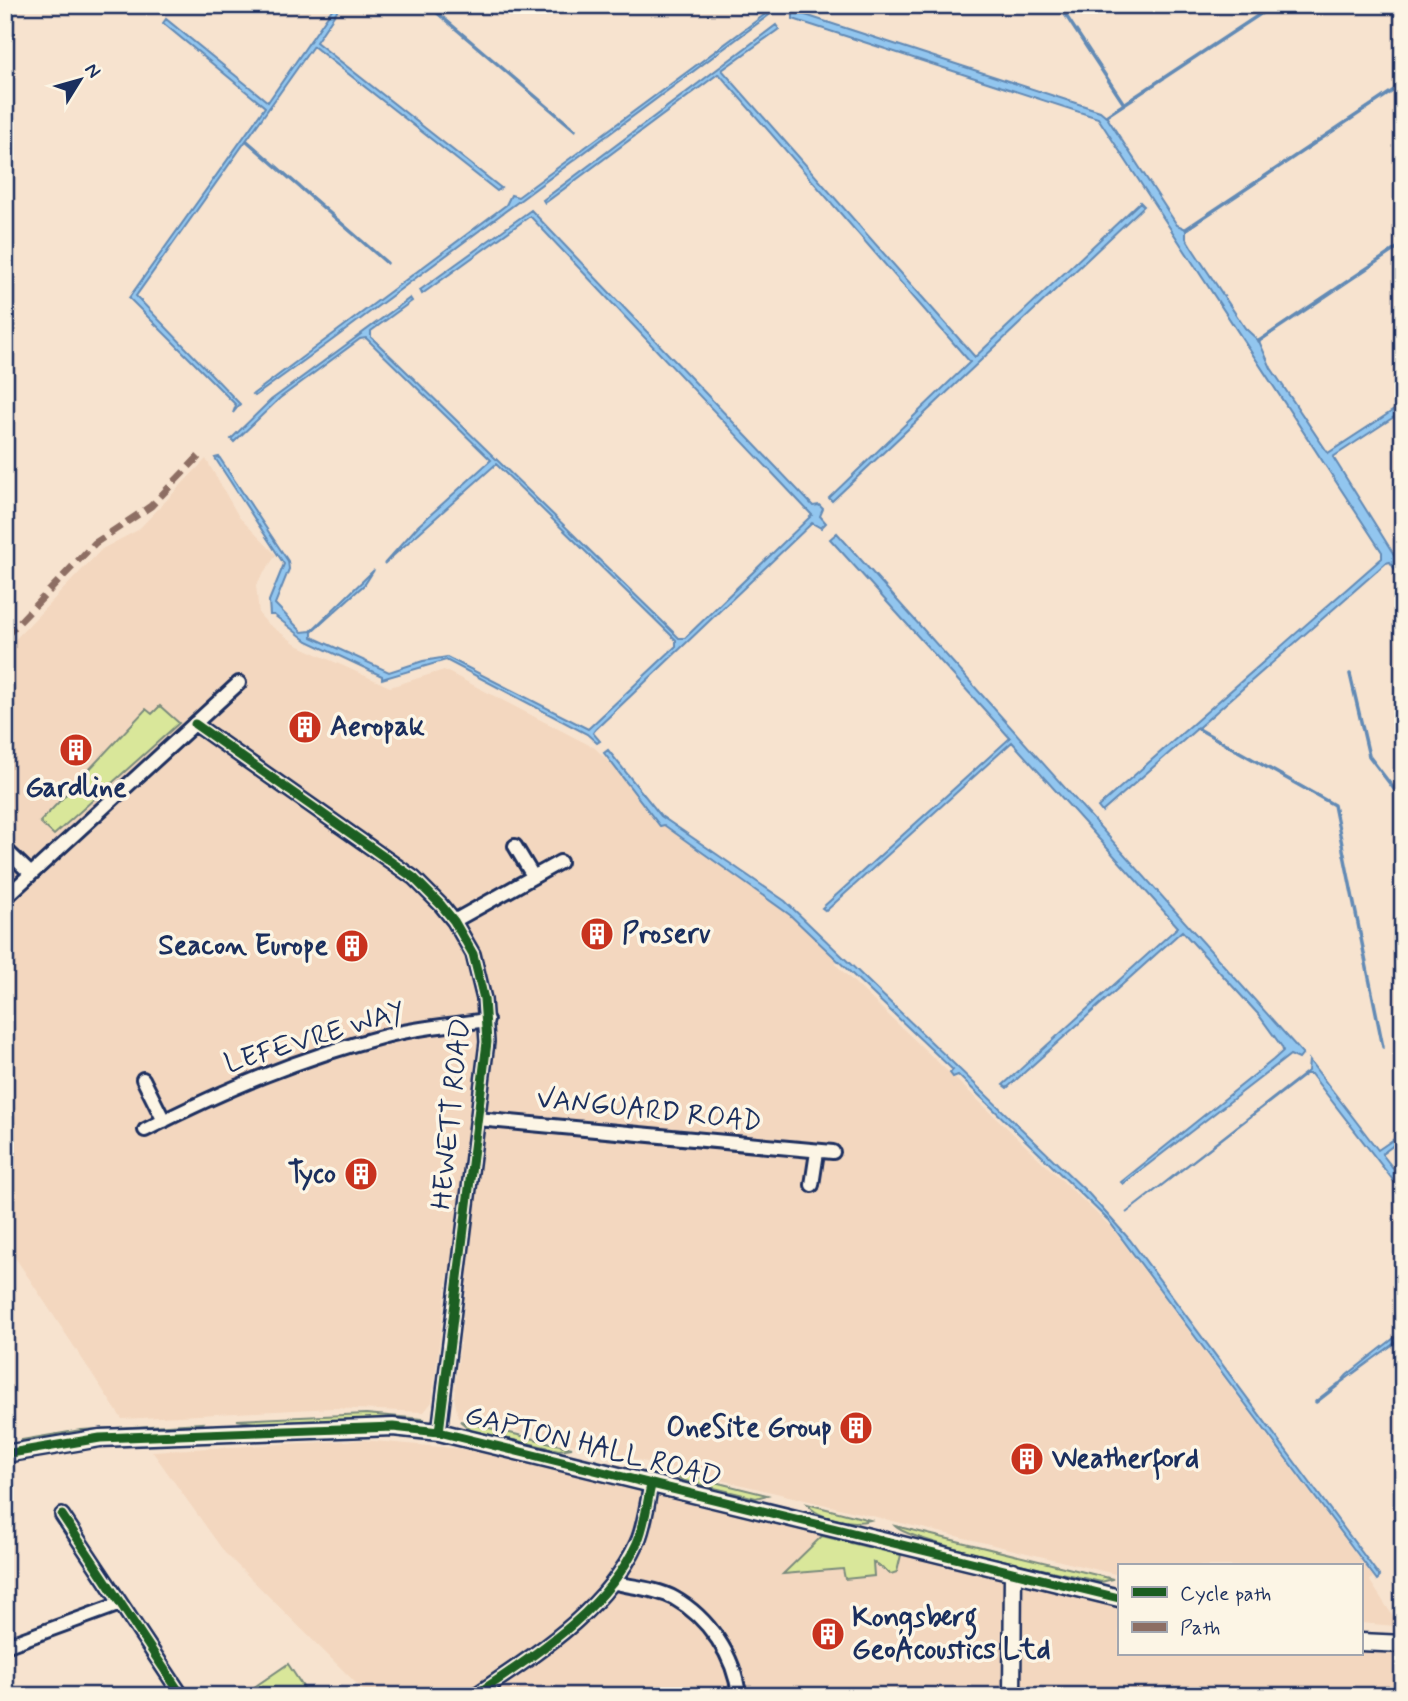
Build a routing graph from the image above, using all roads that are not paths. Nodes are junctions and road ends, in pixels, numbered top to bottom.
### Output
1 (240, 683) dead end
2 (195, 724) junction
3 (515, 845) dead end
4 (5, 849) edge
5 (559, 862) dead end
6 (31, 874) junction
7 (533, 876) junction
8 (5, 898) edge
9 (454, 921) junction
10 (487, 1020) junction
11 (143, 1079) dead end
12 (477, 1119) junction
13 (164, 1121) junction
14 (145, 1130) dead end
15 (817, 1152) junction
16 (833, 1152) dead end
17 (812, 1185) dead end
18 (439, 1432) junction
19 (5, 1454) edge
20 (651, 1485) junction
21 (62, 1515) dead end
22 (1013, 1571) junction
23 (615, 1583) junction
24 (1118, 1598) edge
25 (120, 1604) junction
26 (1362, 1642) edge
27 (1403, 1644) edge
28 (5, 1646) edge
29 (179, 1692) edge
30 (165, 1696) edge
31 (474, 1696) edge
32 (738, 1696) edge
33 (1012, 1696) edge

1 - 2 street
2 - 6 street
2 - 9 street, HEWETT ROAD
3 - 7 street
4 - 6 street
5 - 7 street
6 - 8 street
7 - 9 street
9 - 10 street, HEWETT ROAD
10 - 12 street, HEWETT ROAD
10 - 13 street, LEFEVRE WAY
11 - 13 street
12 - 15 street, VANGUARD ROAD
12 - 18 street, HEWETT ROAD
13 - 14 street, LEFEVRE WAY
15 - 16 street, VANGUARD ROAD
15 - 17 street
18 - 19 street, GAPTON HALL ROAD
18 - 20 street, GAPTON HALL ROAD
20 - 22 street, GAPTON HALL ROAD
20 - 23 street
21 - 25 street
22 - 24 street, GAPTON HALL ROAD
22 - 33 street
23 - 31 street
23 - 32 street
25 - 28 street
25 - 29 street
26 - 27 street
29 - 30 street

